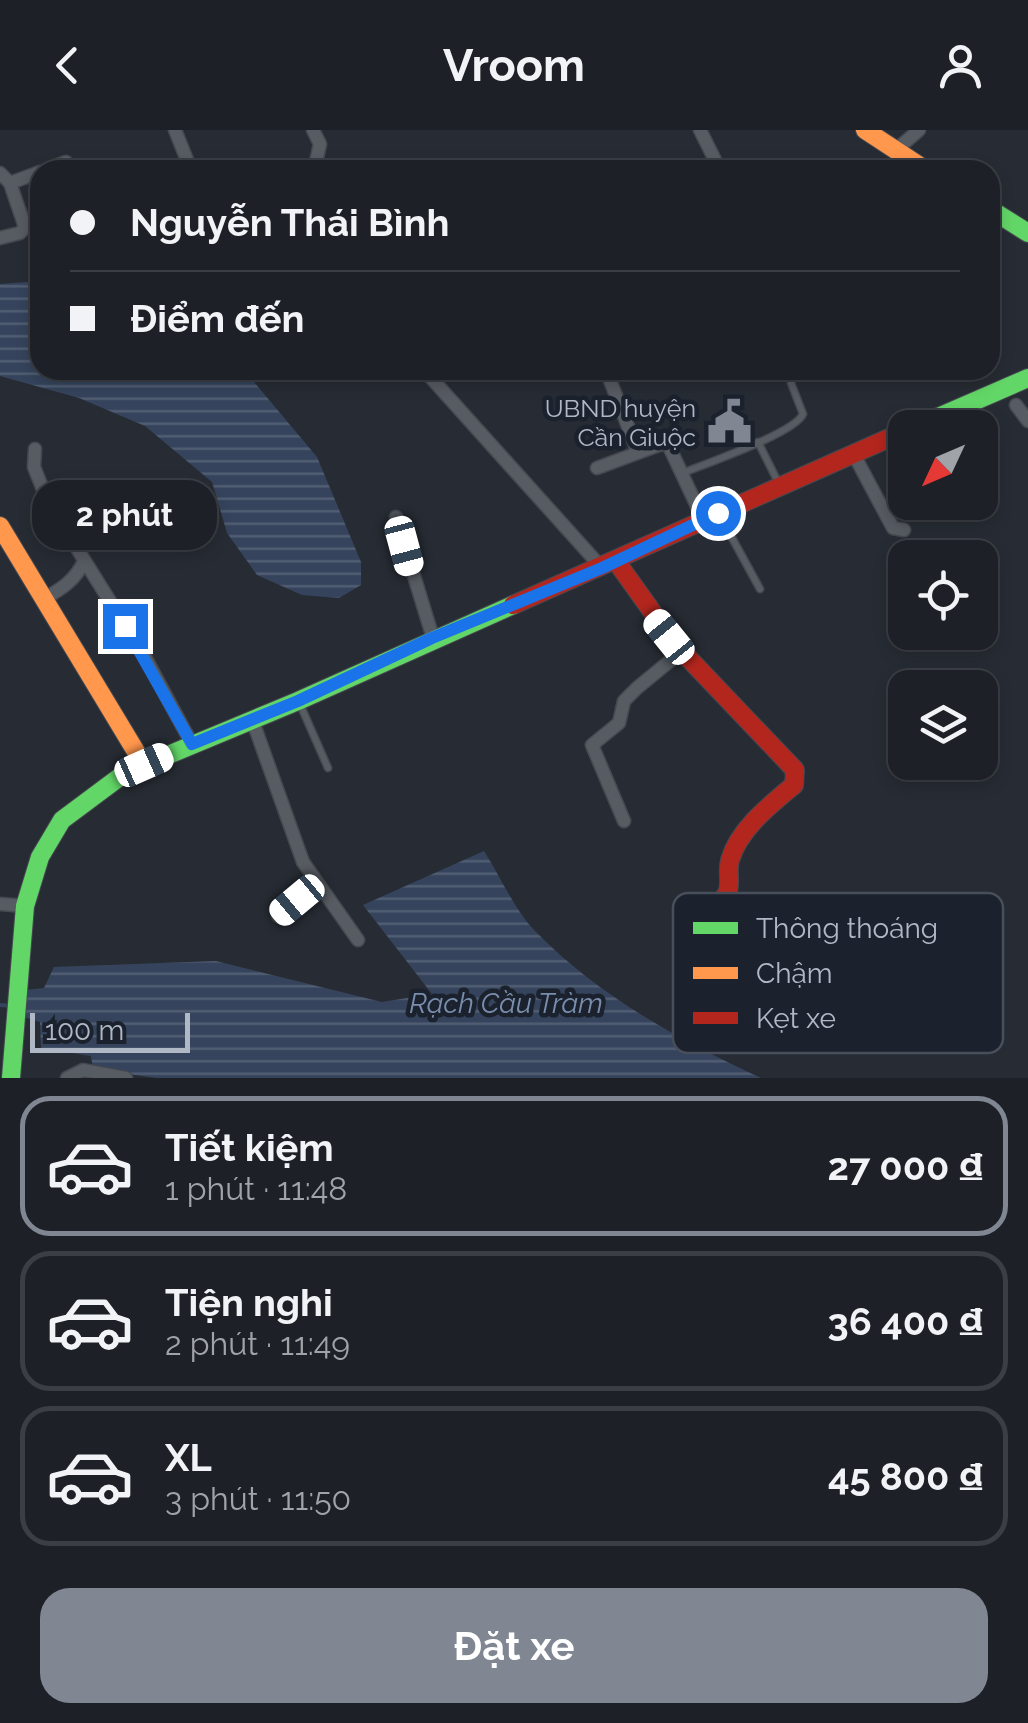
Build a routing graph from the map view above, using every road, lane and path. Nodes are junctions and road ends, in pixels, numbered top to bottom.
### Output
1 (175, 130) edge
2 (313, 130) edge
3 (700, 130) edge
4 (865, 130) edge
5 (920, 130) edge
6 (896, 150) junction
7 (187, 160) edge
8 (316, 160) edge
9 (715, 160) edge
10 (911, 160) edge
11 (30, 174) edge
12 (4, 181) edge
13 (1000, 215) edge
14 (1028, 232) edge
15 (0, 238) edge
16 (1028, 378) edge
17 (433, 380) edge
18 (610, 380) edge
19 (791, 384) dead end
20 (1012, 399) junction
21 (974, 410) edge
22 (1028, 420) edge
23 (888, 438) edge
24 (758, 442) junction
25 (35, 449) dead end
26 (638, 452) junction
27 (853, 453) junction
28 (598, 468) dead end
29 (682, 474) junction
30 (779, 486) junction
31 (396, 516) dead end
32 (711, 516) junction
33 (0, 526) edge
34 (904, 530) dead end
35 (84, 561) junction
36 (609, 565) junction
37 (760, 588) dead end
38 (44, 599) junction
39 (432, 638) junction
40 (682, 651) junction
41 (298, 701) junction
42 (252, 719) junction
43 (192, 744) junction
44 (144, 765) junction
45 (328, 768) dead end
46 (624, 822) dead end
47 (317, 884) junction
48 (727, 893) edge
49 (0, 904) edge
50 (25, 906) junction
51 (278, 916) dead end
52 (358, 940) dead end
53 (11, 1078) edge
54 (67, 1078) edge
55 (126, 1078) edge

1 - 7 street
2 - 8 street
3 - 9 street
4 - 6 street
5 - 6 street
6 - 10 street
11 - 12 street
12 - 15 street
13 - 14 street
16 - 20 street
17 - 36 street
18 - 26 street
19 - 24 lane
20 - 21 street
20 - 22 street
23 - 27 street
24 - 29 lane
24 - 30 lane
25 - 35 street
26 - 28 street
26 - 29 street
27 - 30 street
27 - 34 street
29 - 32 street
30 - 32 street
31 - 39 street
32 - 36 street
32 - 37 lane
33 - 38 street
35 - 38 street
35 - 43 street
36 - 39 street
36 - 40 street
38 - 44 street
39 - 41 street
40 - 46 street
40 - 48 street
41 - 42 street
41 - 45 lane
42 - 43 street
42 - 47 street
43 - 44 street
44 - 50 street
47 - 51 street
47 - 52 street
49 - 50 street
50 - 53 street
54 - 55 street

